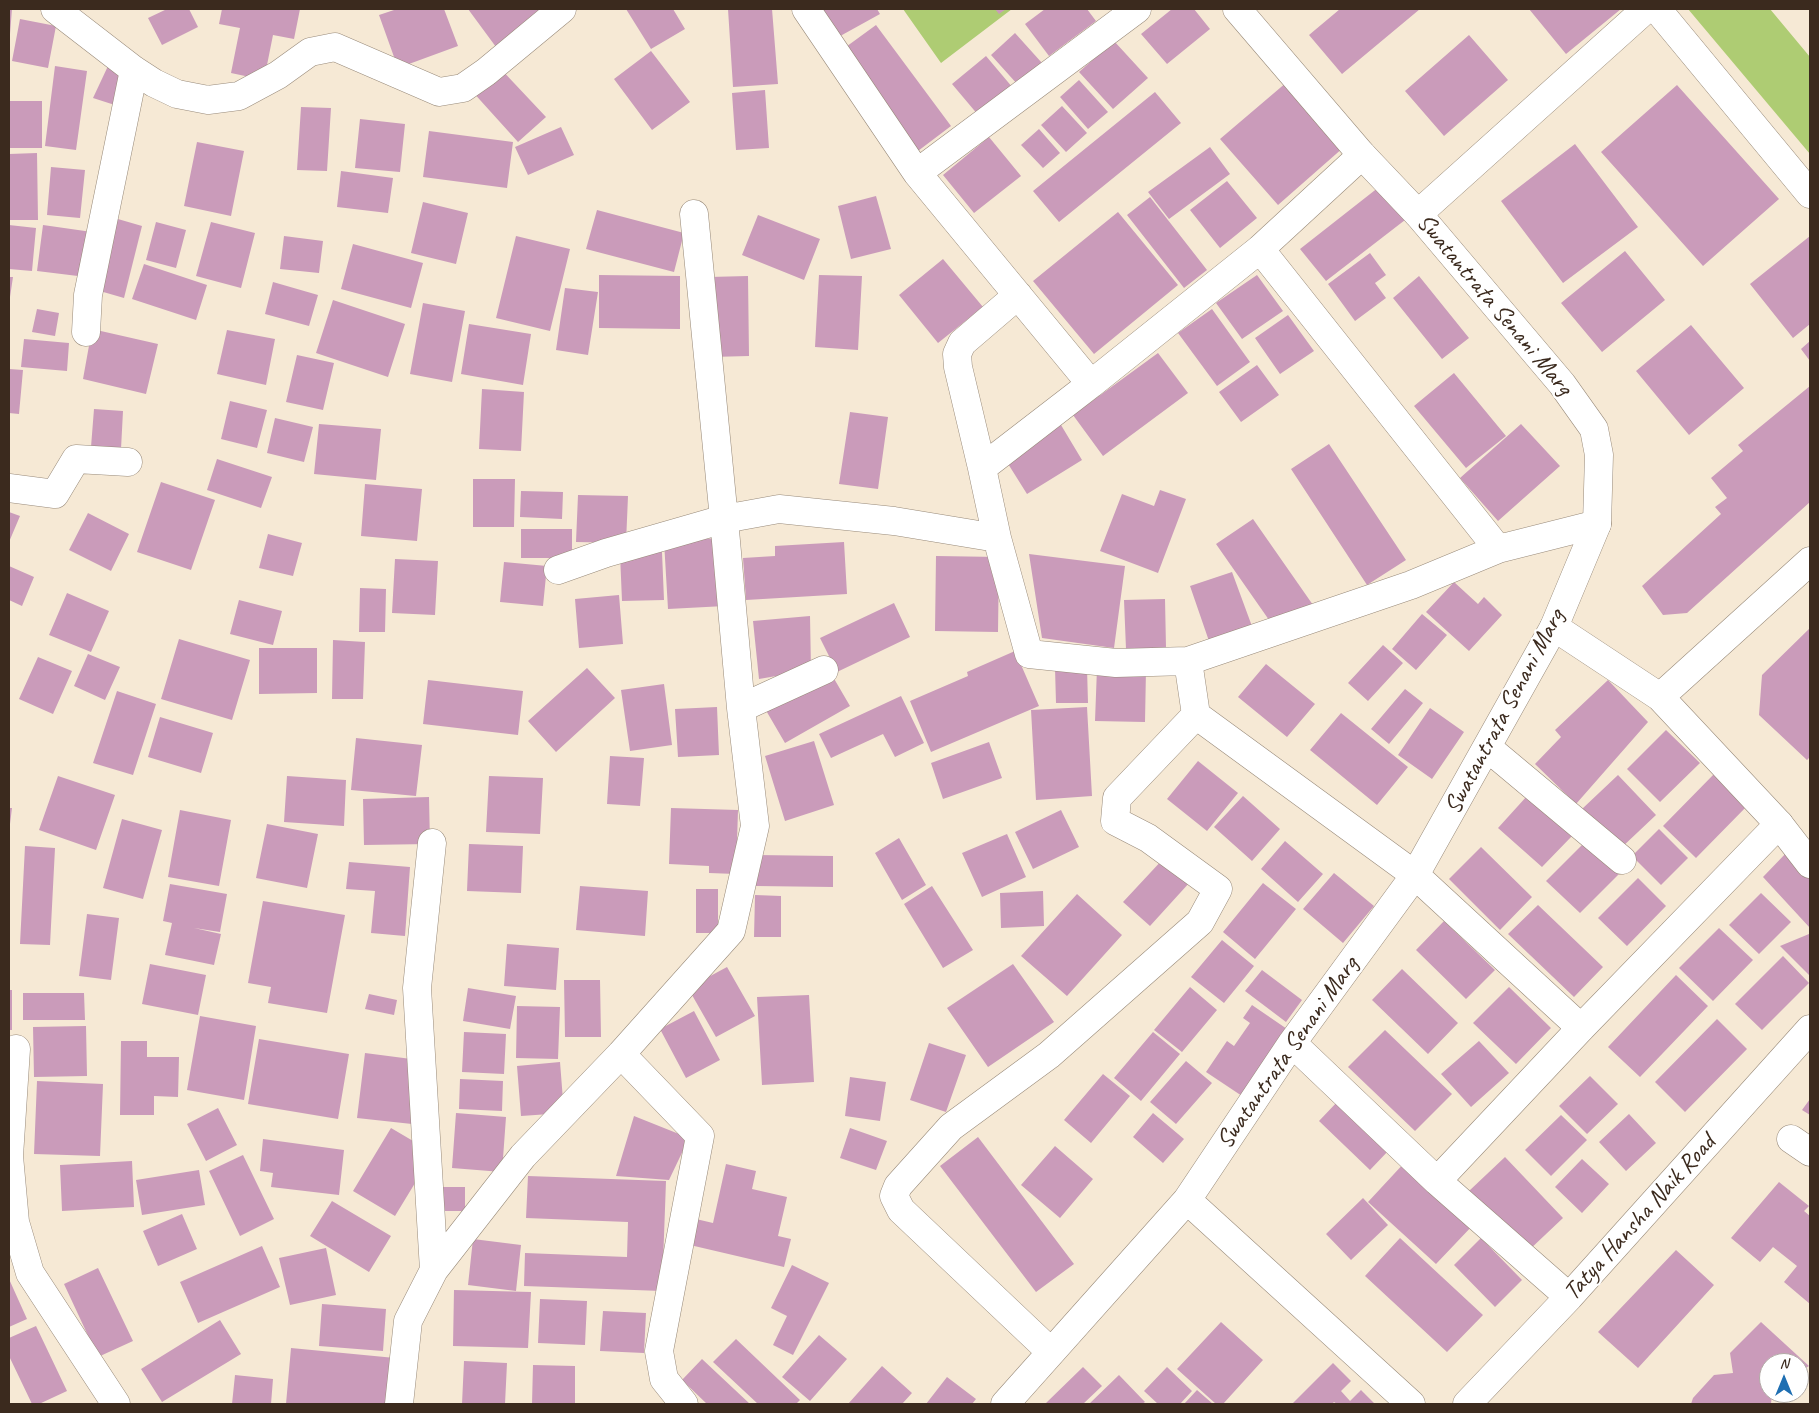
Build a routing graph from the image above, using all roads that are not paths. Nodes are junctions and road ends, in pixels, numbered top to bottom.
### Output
1 (55, 9) edge
2 (562, 9) edge
3 (806, 9) edge
4 (1137, 9) edge
5 (1238, 9) edge
6 (1646, 9) edge
7 (1657, 9) edge
8 (134, 70) junction
9 (1362, 155) junction
10 (917, 173) junction
11 (1810, 194) edge
12 (694, 214) dead end
13 (1418, 214) junction
14 (1260, 249) junction
15 (1018, 295) junction
16 (86, 332) dead end
17 (1091, 384) junction
18 (128, 462) dead end
19 (982, 468) junction
20 (9, 488) edge
21 (724, 519) junction
22 (1597, 524) junction
23 (997, 538) junction
24 (1498, 549) junction
25 (1810, 561) edge
26 (558, 570) dead end
27 (1554, 627) junction
28 (1188, 661) junction
29 (824, 670) dead end
30 (1660, 697) junction
31 (741, 708) junction
32 (1196, 715) junction
33 (1488, 748) junction
34 (1779, 824) junction
35 (432, 843) dead end
36 (1622, 860) dead end
37 (1810, 864) edge
38 (1415, 876) junction
39 (1581, 1028) junction
40 (1810, 1029) edge
41 (1292, 1044) junction
42 (16, 1049) dead end
43 (621, 1054) junction
44 (1437, 1181) junction
45 (1187, 1200) junction
46 (434, 1270) junction
47 (1569, 1297) junction
48 (1051, 1352) junction
49 (116, 1404) edge
50 (399, 1404) edge
51 (684, 1404) edge
52 (1005, 1404) edge
53 (1411, 1404) edge
54 (1467, 1404) edge

1 - 8 street
2 - 8 street
3 - 10 street
4 - 10 street
5 - 9 street, Swatantrata Senani Marg
6 - 13 street
7 - 11 street
8 - 16 street
9 - 13 street, Swatantrata Senani Marg
9 - 14 street
10 - 15 street
12 - 21 street
13 - 22 street, Swatantrata Senani Marg
14 - 17 street
14 - 24 street
15 - 17 street
15 - 19 street
17 - 19 street
18 - 20 street
19 - 23 street
21 - 23 street
21 - 26 street
21 - 31 street
22 - 24 street
22 - 27 street, Swatantrata Senani Marg
23 - 28 street
24 - 28 street
25 - 30 street
27 - 30 street
27 - 33 street, Swatantrata Senani Marg
28 - 32 street
29 - 31 street
30 - 34 street
31 - 43 street
32 - 38 street
32 - 48 street
33 - 36 street
33 - 38 street, Swatantrata Senani Marg
34 - 37 street
34 - 39 street
35 - 46 street
38 - 39 street
38 - 41 street, Swatantrata Senani Marg
39 - 44 street
40 - 47 street, Tatya Hansha Naik Road
41 - 44 street
41 - 45 street, Swatantrata Senani Marg
42 - 49 street
43 - 46 street
43 - 51 street
44 - 47 street
45 - 48 street, Swatantrata Senani Marg
45 - 53 street
46 - 50 street
47 - 54 street, Tatya Hansha Naik Road
48 - 52 street, Swatantrata Senani Marg

